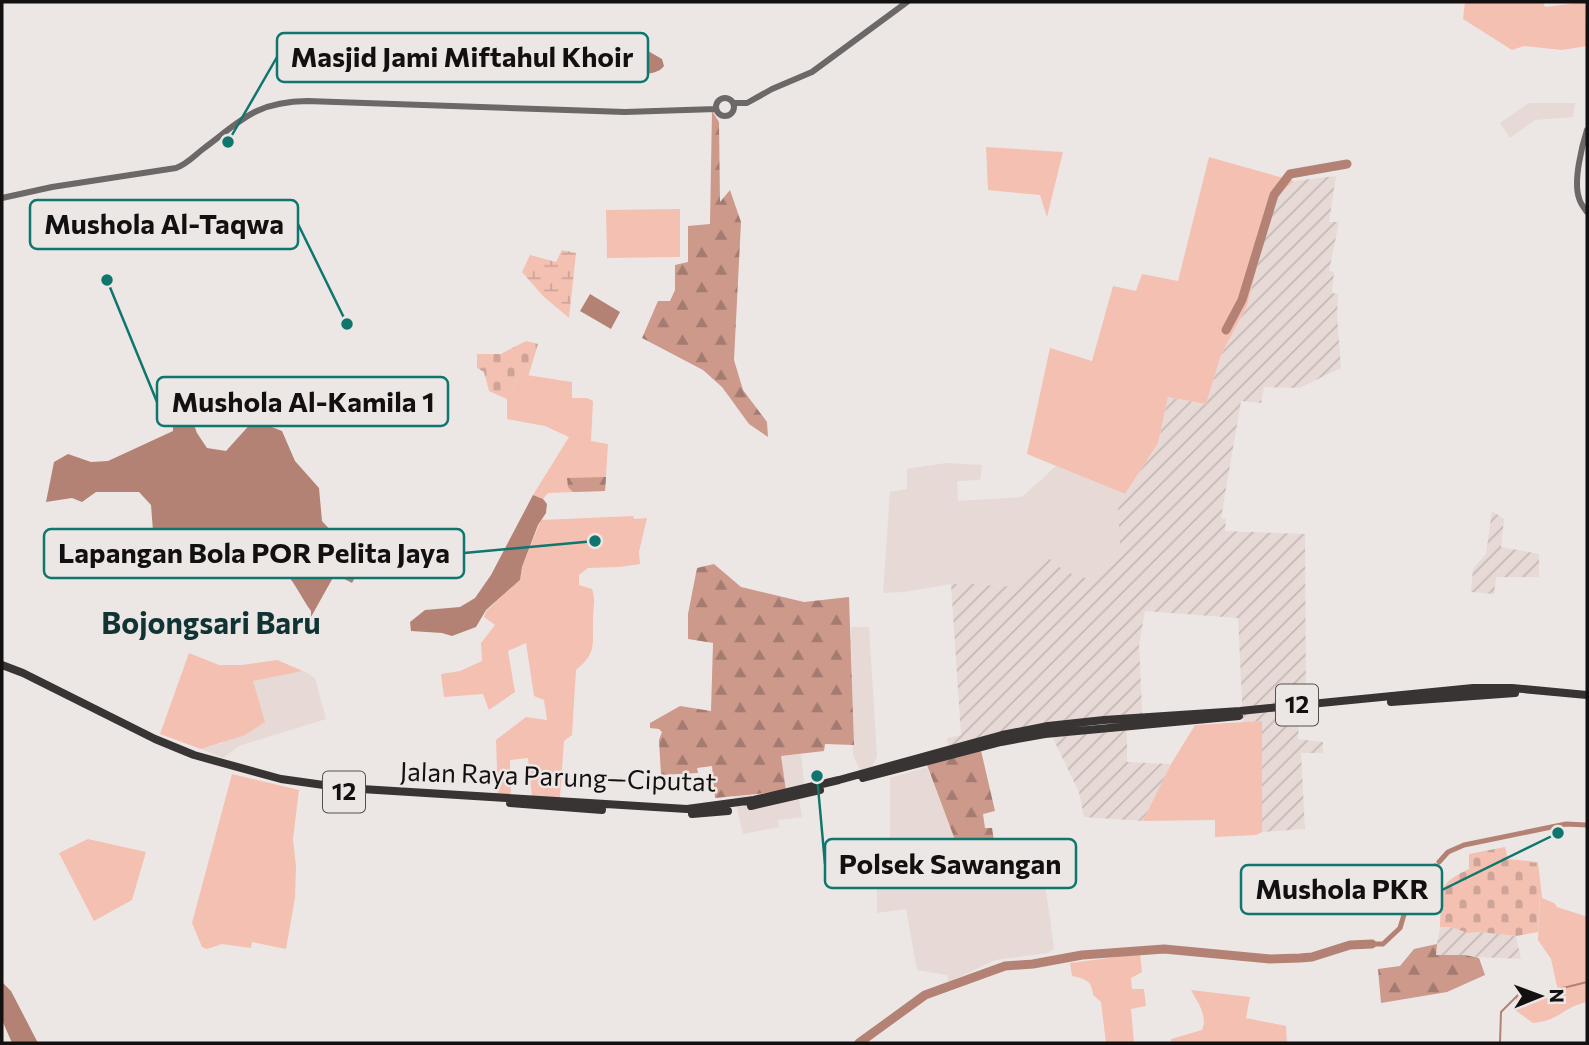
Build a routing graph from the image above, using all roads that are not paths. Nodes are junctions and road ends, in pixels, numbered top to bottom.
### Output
1 (907, 2) edge
2 (733, 103) junction
3 (716, 108) junction
4 (1587, 130) edge
5 (2, 198) edge
6 (1587, 212) edge
7 (2, 668) edge
8 (1587, 695) edge
9 (1587, 700) edge
10 (1326, 705) junction

1 - 2 street
2 - 3 street
2 - 3 street
3 - 5 street
4 - 6 street
7 - 10 highway, Jalan Raya Parung—Ciputat / 12
8 - 10 highway, Jalan Raya Parung—Ciputat / 12
9 - 10 highway, Jalan Raya Parung—Ciputat / 12

